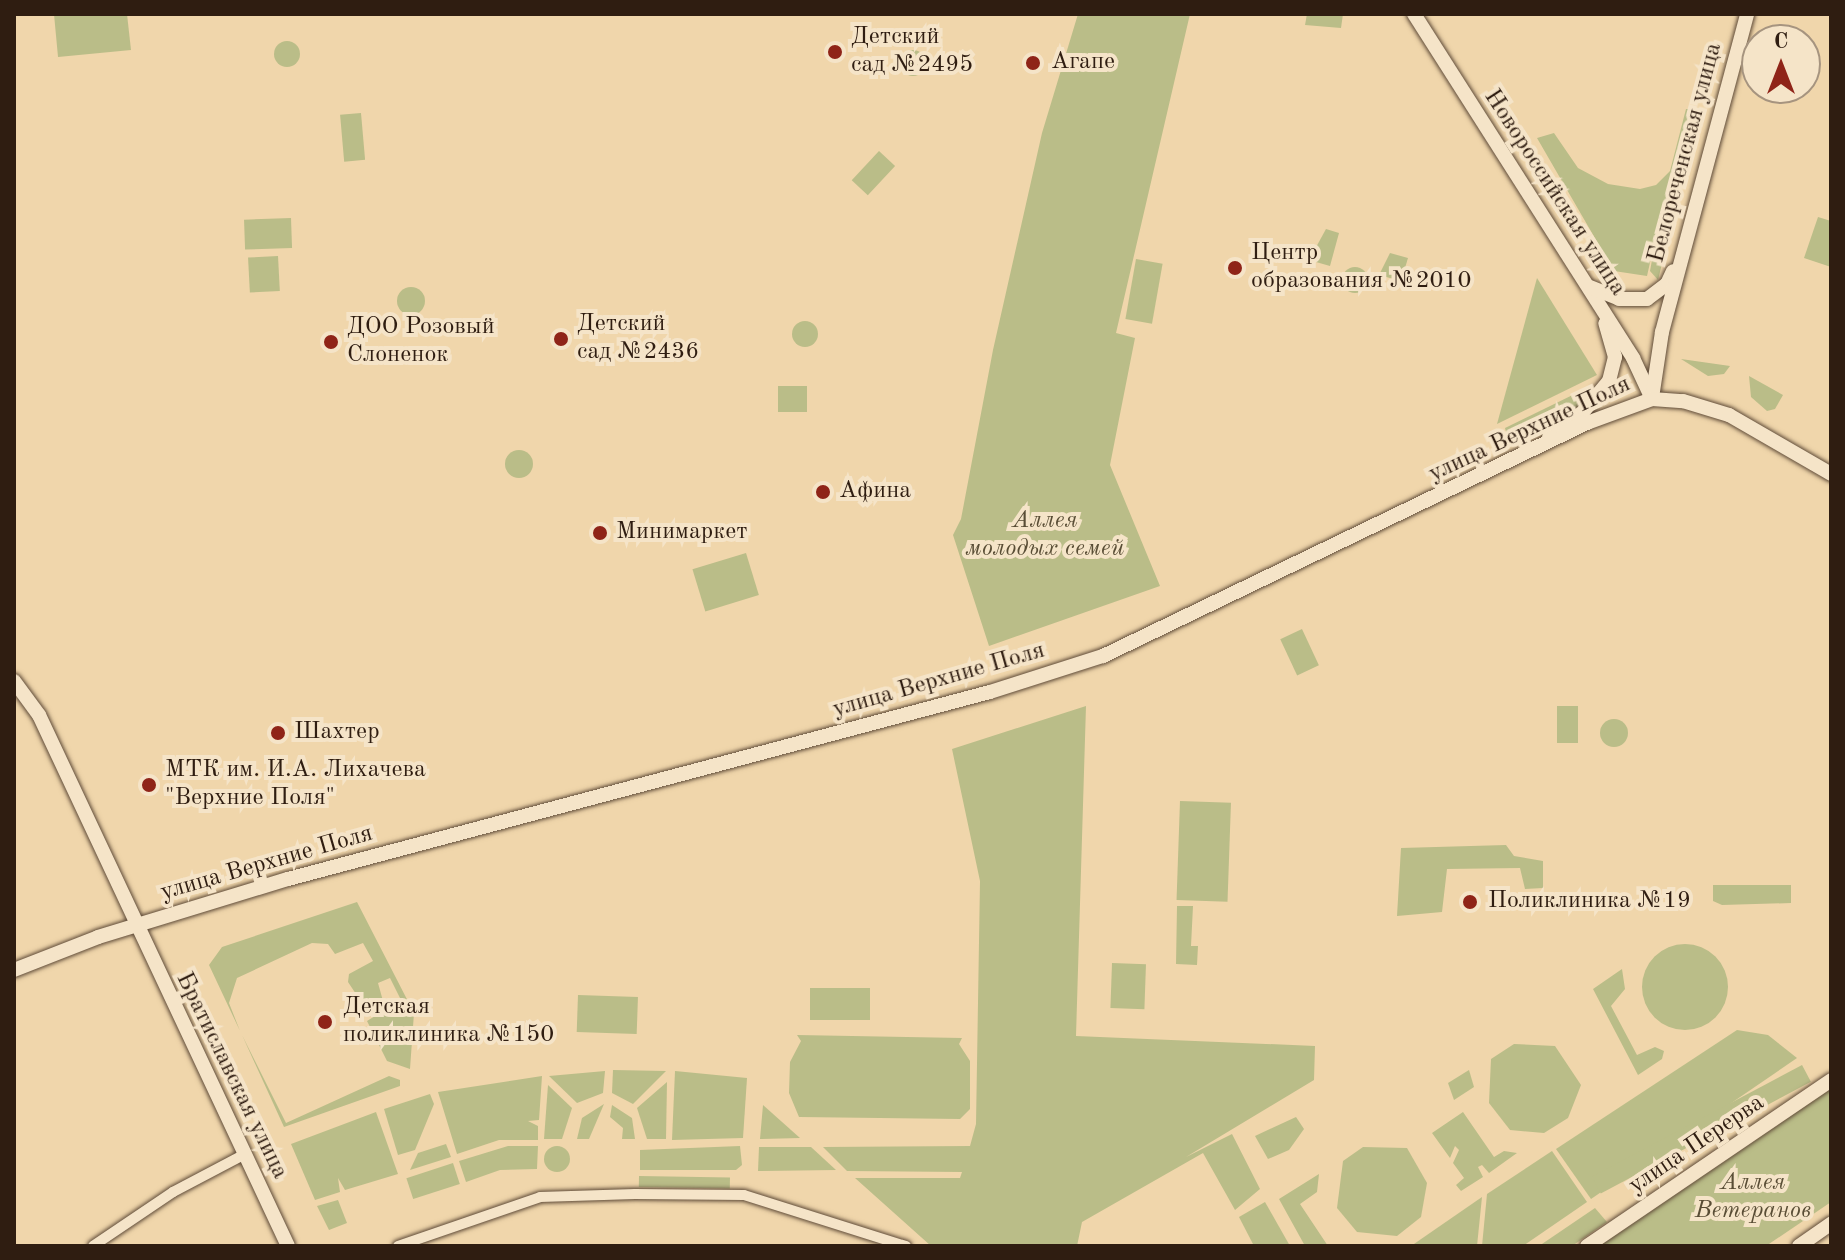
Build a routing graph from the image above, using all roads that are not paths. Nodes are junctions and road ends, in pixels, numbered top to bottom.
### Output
1 (1414, 14) edge
2 (1747, 14) edge
3 (1683, 249) junction
4 (1586, 285) junction
5 (1598, 304) junction
6 (1652, 399) junction
7 (1535, 448) junction
8 (1831, 474) edge
9 (14, 681) edge
10 (133, 926) junction
11 (14, 970) edge
12 (1831, 1080) edge
13 (245, 1154) junction
14 (1831, 1224) edge
15 (93, 1246) edge
16 (288, 1246) edge
17 (398, 1246) edge
18 (906, 1246) edge
19 (1587, 1246) edge
20 (1799, 1246) edge

1 - 4 main road, Новороссийская улица
2 - 3 main road, Белореченская улица
3 - 4 main road
3 - 6 main road, Белореченская улица
4 - 5 main road, Новороссийская улица
5 - 6 main road, Новороссийская улица
5 - 7 main road
6 - 7 main road, улица Верхние Поля
6 - 8 main road, улица Верхние Поля
7 - 10 main road, улица Верхние Поля
9 - 10 main road, Братиславская улица
10 - 11 main road, улица Верхние Поля
10 - 13 main road, Братиславская улица
12 - 19 main road, улица Перерва
13 - 15 street
13 - 16 main road, Братиславская улица
14 - 20 main road
17 - 18 street

